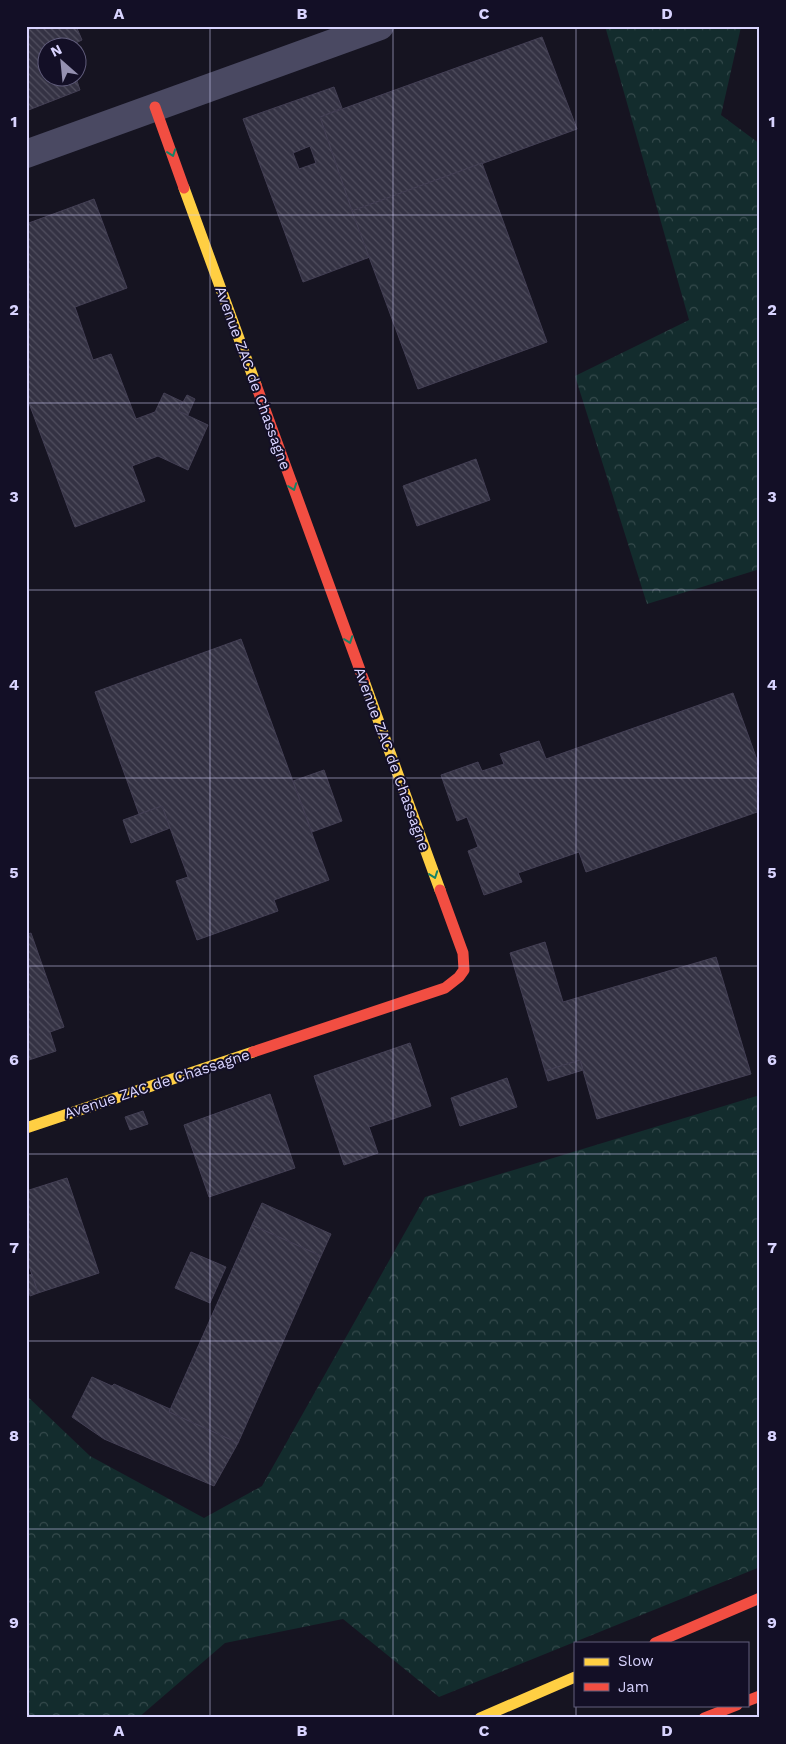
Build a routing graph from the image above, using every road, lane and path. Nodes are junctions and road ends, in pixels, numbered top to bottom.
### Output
1 (380, 26) edge
2 (155, 108) junction
3 (26, 154) edge
4 (26, 1128) edge
5 (760, 1598) edge
6 (657, 1642) edge
7 (574, 1677) edge
8 (760, 1696) edge
9 (748, 1701) edge
10 (734, 1706) edge
11 (480, 1718) edge
12 (704, 1718) edge

1 - 2 street
2 - 3 street
2 -> 4 main road, Avenue ZAC de Chassagne
5 - 6 main road
7 - 11 main road
8 - 9 main road
10 - 12 main road

